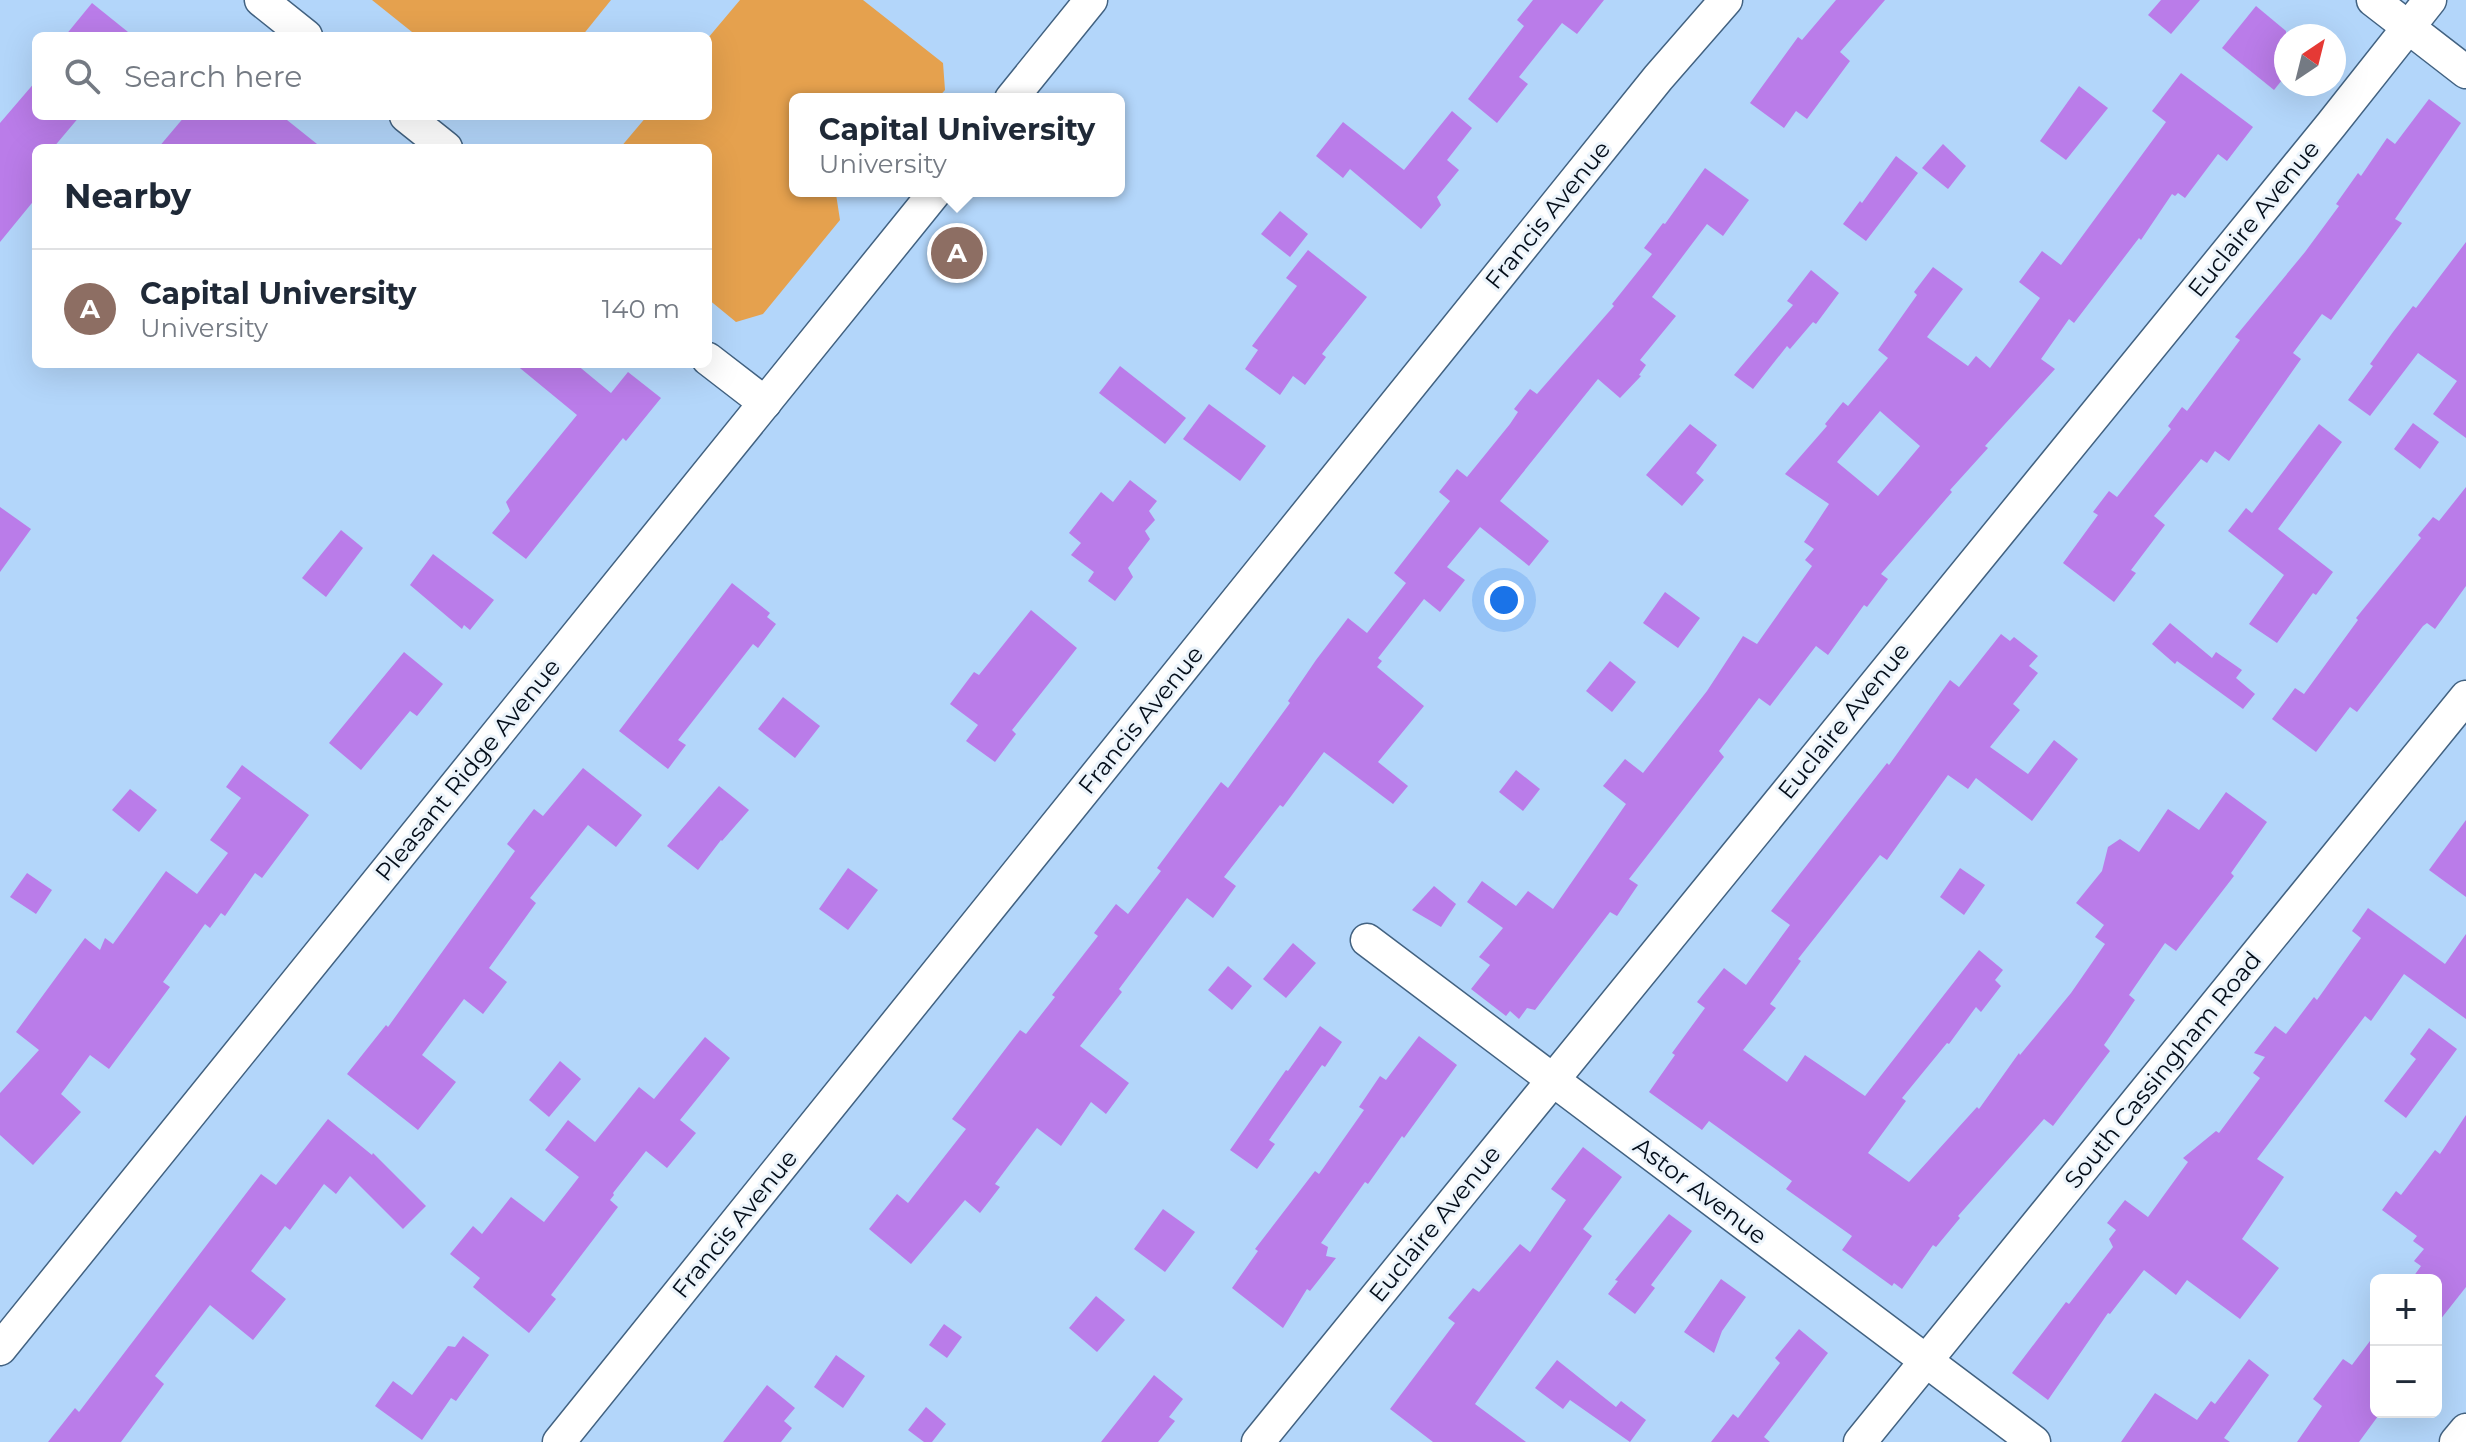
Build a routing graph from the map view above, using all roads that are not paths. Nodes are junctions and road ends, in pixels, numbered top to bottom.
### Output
1 (261, 0) edge
2 (1091, 0) edge
3 (1726, 0) edge
4 (2373, 0) edge
5 (2430, 0) edge
6 (2408, 27) junction
7 (301, 32) edge
8 (2466, 72) edge
9 (1016, 93) edge
10 (411, 120) edge
11 (441, 144) edge
12 (931, 197) edge
13 (712, 362) edge
14 (765, 403) junction
15 (2466, 697) edge
16 (1367, 940) dead end
17 (1552, 1080) junction
18 (0, 1349) edge
19 (1926, 1361) junction
20 (2466, 1430) edge
21 (559, 1442) edge
22 (1258, 1442) edge
23 (1860, 1442) edge
24 (2034, 1442) edge
25 (2456, 1442) edge

1 - 7 street
2 - 9 street
3 - 21 street, Francis Avenue
4 - 6 street
5 - 6 street, Euclaire Avenue
6 - 8 street
6 - 17 street, Euclaire Avenue
10 - 11 street
12 - 14 street, Pleasant Ridge Avenue
13 - 14 street
14 - 18 street, Pleasant Ridge Avenue
15 - 19 street, South Cassingham Road
16 - 17 street, Astor Avenue
17 - 19 street, Astor Avenue
17 - 22 street, Euclaire Avenue
19 - 23 street, South Cassingham Road
19 - 24 street, Astor Avenue
20 - 25 street

